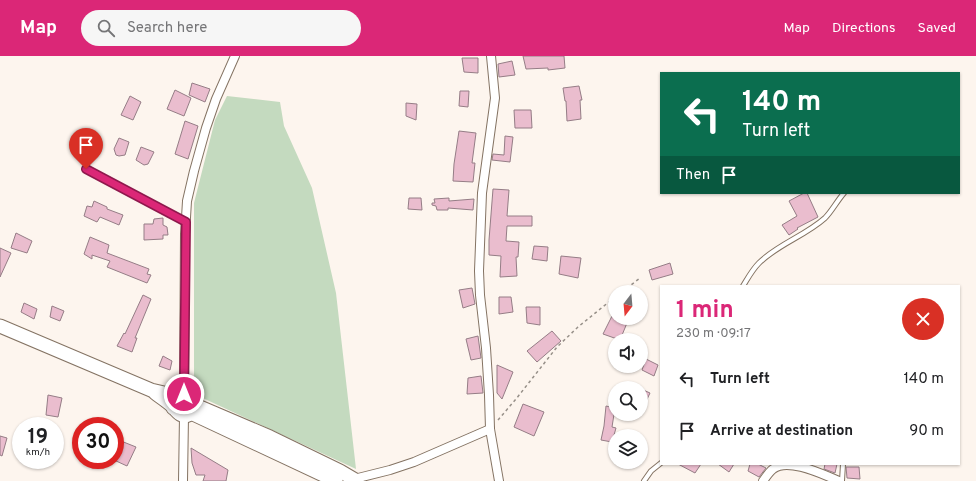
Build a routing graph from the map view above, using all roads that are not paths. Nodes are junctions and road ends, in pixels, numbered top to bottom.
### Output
1 (235, 56) edge
2 (491, 56) edge
3 (86, 169) dead end
4 (843, 194) edge
5 (186, 222) junction
6 (744, 285) edge
7 (0, 326) edge
8 (178, 399) junction
9 (190, 411) junction
10 (490, 429) junction
11 (660, 464) edge
12 (843, 465) edge
13 (356, 480) edge
14 (183, 481) edge
15 (336, 481) edge
16 (499, 481) edge
17 (644, 481) edge
18 (763, 481) edge
19 (840, 481) edge

1 - 5 street
2 - 10 street
3 - 5 lane
4 - 6 lane
5 - 8 street
7 - 8 highway
8 - 9 highway
8 - 9 highway
9 - 13 highway
9 - 14 street
9 - 15 highway
10 - 13 street
10 - 16 street
11 - 17 lane
12 - 19 lane
18 - 19 street

